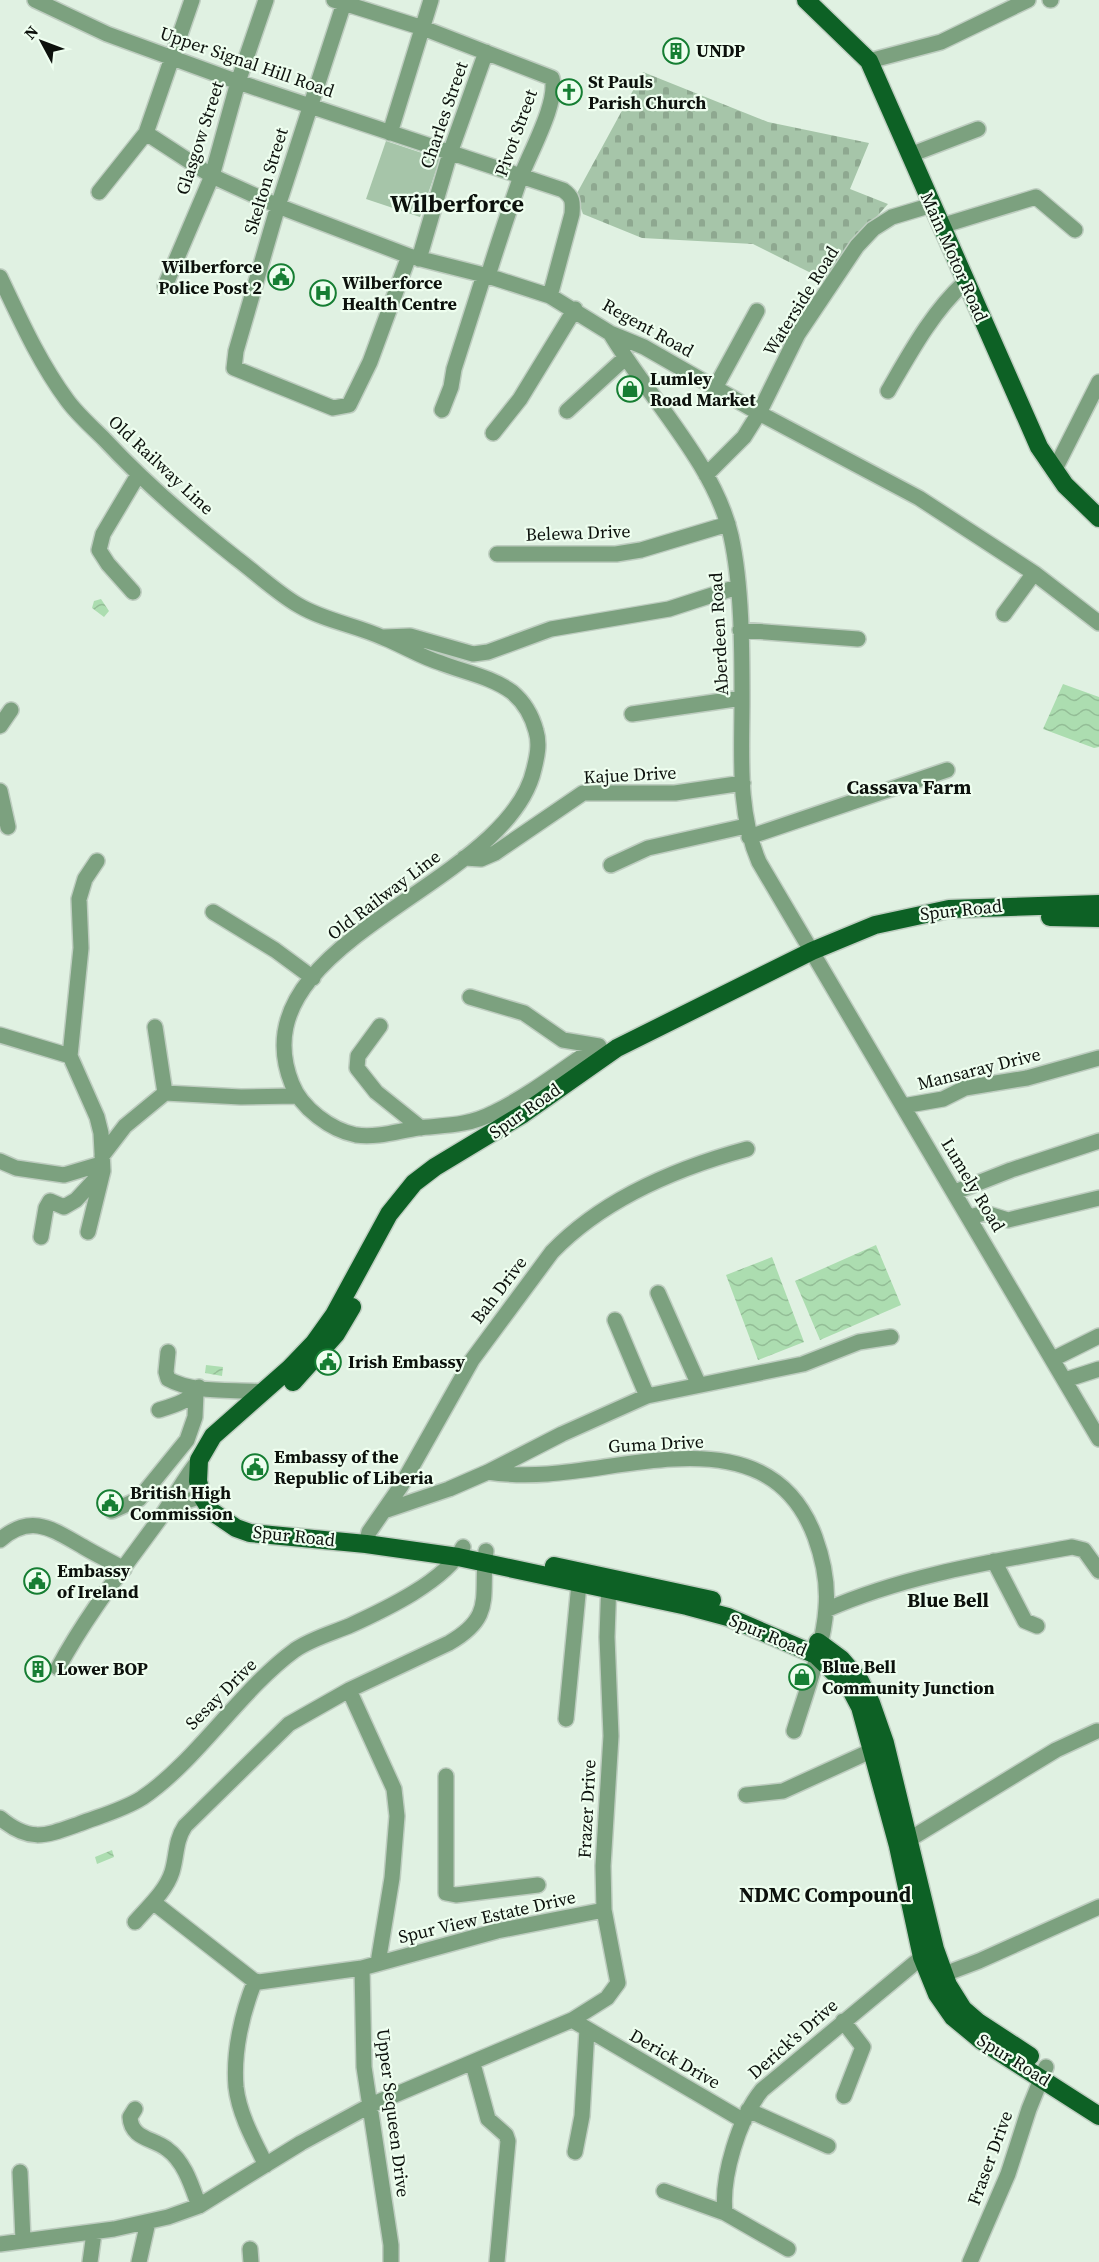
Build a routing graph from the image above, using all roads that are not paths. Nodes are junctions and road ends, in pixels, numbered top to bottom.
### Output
1 (34, 0) edge
2 (192, 0) edge
3 (266, 0) edge
4 (431, 0) edge
5 (806, 0) edge
6 (1028, 0) edge
7 (341, 1) edge
8 (423, 28) junction
9 (486, 52) junction
10 (174, 57) junction
11 (869, 61) junction
12 (238, 82) junction
13 (310, 105) junction
14 (978, 129) dead end
15 (146, 133) junction
16 (390, 133) junction
17 (450, 153) junction
18 (910, 155) junction
19 (212, 176) junction
20 (521, 176) junction
21 (99, 192) dead end
22 (932, 205) junction
23 (278, 206) junction
24 (940, 226) junction
25 (1075, 230) dead end
26 (414, 257) junction
27 (486, 275) junction
28 (0, 278) edge
29 (965, 282) junction
30 (165, 286) dead end
31 (550, 296) junction
32 (575, 309) junction
33 (757, 311) dead end
34 (610, 333) junction
35 (625, 358) junction
36 (1099, 382) edge
37 (715, 388) junction
38 (888, 391) dead end
39 (342, 408) joint
40 (442, 410) dead end
41 (567, 411) dead end
42 (759, 413) junction
43 (493, 434) dead end
44 (1054, 471) junction
45 (138, 475) junction
46 (706, 475) junction
47 (1099, 518) edge
48 (728, 524) junction
49 (497, 554) dead end
50 (1034, 573) junction
51 (737, 587) junction
52 (133, 592) dead end
53 (1004, 614) dead end
54 (1099, 623) edge
55 (740, 630) junction
56 (384, 637) junction
57 (858, 639) dead end
58 (742, 698) junction
59 (11, 710) dead end
60 (632, 714) dead end
61 (0, 726) edge
62 (947, 770) dead end
63 (743, 783) junction
64 (0, 791) edge
65 (10, 828) edge
66 (747, 832) junction
67 (464, 858) junction
68 (97, 861) dead end
69 (611, 865) dead end
70 (1099, 904) edge
71 (1025, 911) junction
72 (213, 912) dead end
73 (1099, 918) edge
74 (815, 956) junction
75 (313, 978) junction
76 (470, 997) dead end
77 (380, 1026) dead end
78 (155, 1027) dead end
79 (0, 1035) edge
80 (597, 1046) junction
81 (617, 1048) junction
82 (70, 1056) junction
83 (1099, 1058) edge
84 (165, 1093) junction
85 (296, 1096) junction
86 (903, 1106) junction
87 (421, 1128) junction
88 (1099, 1141) edge
89 (747, 1149) dead end
90 (0, 1161) edge
91 (102, 1164) junction
92 (955, 1192) junction
93 (1099, 1198) edge
94 (969, 1216) junction
95 (394, 1217) junction
96 (88, 1232) dead end
97 (41, 1237) dead end
98 (658, 1293) dead end
99 (615, 1320) dead end
100 (1099, 1336) edge
101 (891, 1337) dead end
102 (168, 1352) dead end
103 (1053, 1359) junction
104 (1099, 1369) edge
105 (1065, 1380) junction
106 (698, 1383) junction
107 (197, 1390) junction
108 (263, 1392) junction
109 (647, 1396) junction
110 (159, 1410) dead end
111 (1099, 1439) edge
112 (199, 1460) junction
113 (488, 1472) junction
114 (202, 1496) junction
115 (169, 1507) junction
116 (387, 1510) junction
117 (112, 1511) dead end
118 (320, 1534) junction
119 (368, 1538) junction
120 (0, 1540) edge
121 (461, 1552) junction
122 (486, 1557) junction
123 (994, 1562) junction
124 (124, 1569) junction
125 (1099, 1571) edge
126 (561, 1573) junction
127 (609, 1583) junction
128 (579, 1584) junction
129 (826, 1610) junction
130 (1037, 1626) dead end
131 (817, 1649) junction
132 (58, 1668) dead end
133 (349, 1690) junction
134 (566, 1719) dead end
135 (794, 1731) dead end
136 (1097, 1731) dead end
137 (873, 1750) junction
138 (446, 1776) dead end
139 (746, 1795) dead end
140 (0, 1818) edge
141 (903, 1843) junction
142 (538, 1885) dead end
143 (153, 1902) junction
144 (1099, 1908) edge
145 (604, 1910) junction
146 (135, 1922) dead end
147 (922, 1957) junction
148 (378, 1963) junction
149 (362, 1968) junction
150 (937, 1977) junction
151 (255, 1982) junction
152 (572, 2020) junction
153 (843, 2021) junction
154 (587, 2029) junction
155 (473, 2064) junction
156 (1043, 2072) junction
157 (844, 2096) dead end
158 (1091, 2101) edge
159 (371, 2105) junction
160 (135, 2109) dead end
161 (746, 2116) junction
162 (1099, 2116) edge
163 (828, 2146) dead end
164 (575, 2152) dead end
165 (266, 2165) junction
166 (20, 2172) dead end
167 (664, 2191) dead end
168 (199, 2206) junction
169 (725, 2213) junction
170 (148, 2222) junction
171 (94, 2233) junction
172 (22, 2240) junction
173 (0, 2244) edge
174 (788, 2249) dead end
175 (90, 2262) edge
176 (139, 2262) edge
177 (391, 2262) edge
178 (497, 2262) edge
179 (970, 2262) edge

1 - 10 street, Upper Signal Hill Road
2 - 10 street
3 - 12 street, Glasgow Street
4 - 8 street
5 - 11 main road, Main Motor Road
6 - 11 street
7 - 8 street
7 - 13 street, Skelton Street
8 - 9 street
8 - 16 street
9 - 17 street, Charles Street
9 - 20 street, Pivot Street
10 - 12 street, Upper Signal Hill Road
10 - 15 street
11 - 18 main road, Main Motor Road
12 - 13 street, Upper Signal Hill Road
12 - 19 street, Glasgow Street
13 - 16 street, Upper Signal Hill Road
13 - 23 street, Skelton Street
14 - 18 street
15 - 19 street, Regent Road
15 - 21 street
16 - 17 street, Upper Signal Hill Road
17 - 20 street, Upper Signal Hill Road
17 - 26 street, Charles Street
18 - 22 main road, Main Motor Road
19 - 23 street, Regent Road
19 - 30 street, Glasgow Street
20 - 27 street, Pivot Street
20 - 31 street, Upper Signal Hill Road
22 - 24 main road, Main Motor Road
22 - 42 street, Waterside Road
23 - 26 street, Regent Road
23 - 39 street, Skelton Street
24 - 25 street
24 - 29 main road, Main Motor Road
26 - 27 street, Regent Road
26 - 39 street, Charles Street
27 - 31 street, Regent Road
27 - 40 street, Pivot Street
28 - 45 street, Old Railway Line
29 - 38 street
29 - 44 main road, Main Motor Road
31 - 32 street, Regent Road
32 - 34 street, Regent Road
32 - 43 street
33 - 37 street
34 - 35 street, Aberdeen Road
34 - 37 street, Regent Road
35 - 41 street
35 - 46 street, Aberdeen Road
36 - 44 street
37 - 42 street, Regent Road
42 - 46 street, Waterside Road
42 - 50 street, Regent Road
44 - 47 main road, Main Motor Road
45 - 52 street
45 - 56 street, Old Railway Line
46 - 48 street, Aberdeen Road
48 - 49 street, Belewa Drive
48 - 51 street, Aberdeen Road
50 - 53 street
50 - 54 street, Regent Road
51 - 55 street, Aberdeen Road
51 - 56 street, Old Railway Line
55 - 57 street
55 - 58 street, Aberdeen Road
56 - 67 street, Old Railway Line
58 - 60 street
58 - 63 street, Aberdeen Road
59 - 61 street
62 - 66 street
63 - 66 street, Aberdeen Road
63 - 67 street, Kajue Drive
64 - 65 street
66 - 69 street
66 - 74 street, Aberdeen Road
67 - 75 street, Old Railway Line
68 - 82 street
70 - 71 main road, Spur Road
71 - 73 main road, Spur Road
71 - 74 main road, Spur Road
72 - 75 street
74 - 81 main road, Spur Road
74 - 86 street, Lumely Road
74 - 95 main road, Spur Road
75 - 85 street, Old Railway Line
76 - 80 street
77 - 87 street
78 - 84 street
79 - 82 street
80 - 81 street
80 - 87 street
81 - 95 main road, Spur Road
82 - 91 street
83 - 86 street, Mansaray Drive
84 - 85 street
84 - 91 street
85 - 87 street
86 - 92 street, Lumely Road
88 - 92 street
89 - 116 street, Bah Drive
90 - 91 street
91 - 96 street
91 - 97 street
92 - 94 street, Lumely Road
93 - 94 street
94 - 103 street, Lumely Road
95 - 108 main road, Spur Road
95 - 118 main road, Spur Road
98 - 106 street
99 - 109 street
100 - 103 street
101 - 106 street
102 - 107 street
103 - 105 street, Lumely Road
104 - 105 street
105 - 111 street, Lumely Road
106 - 109 street
107 - 108 street
107 - 110 street
107 - 117 street
108 - 112 main road, Spur Road
109 - 113 street
112 - 114 main road
112 - 115 street
113 - 116 street
113 - 129 street, Guma Drive
114 - 115 street
114 - 118 main road, Spur Road
115 - 124 street
116 - 119 street, Bah Drive
118 - 119 main road, Spur Road
119 - 121 main road, Spur Road
120 - 124 street
121 - 122 main road, Spur Road
121 - 140 street, Sesay Drive
122 - 126 main road, Spur Road
122 - 133 street
123 - 125 street
123 - 129 street
123 - 130 street
124 - 132 street
126 - 127 main road, Spur Road
126 - 128 main road, Spur Road
127 - 128 main road, Spur Road
127 - 131 main road, Spur Road
127 - 145 street, Frazer Drive
128 - 134 street
129 - 131 street, Guma Drive
131 - 135 street, Guma Drive
131 - 137 main road, Spur Road
131 - 141 main road, Spur Road
133 - 143 street
133 - 148 street, Spur View Estate Drive
136 - 141 street
137 - 139 street
137 - 141 main road, Spur Road
138 - 142 street
141 - 147 main road, Spur Road
141 - 150 main road, Spur Road
143 - 146 street
143 - 151 street
144 - 150 street
145 - 148 street, Spur View Estate Drive
145 - 152 street, Frazer Drive
147 - 150 main road, Spur Road
147 - 153 street, Derick's Drive
148 - 149 street, Spur View Estate Drive
149 - 151 street, Spur View Estate Drive
149 - 159 street, Upper Sequeen Drive
150 - 156 main road, Spur Road
151 - 165 street
152 - 154 street, Derick Drive
152 - 155 street, Frazer Drive
153 - 157 street
153 - 161 street, Derick's Drive
154 - 161 street, Derick Drive
154 - 164 street
155 - 159 street, Frazer Drive
155 - 178 street
156 - 158 main road, Spur Road
156 - 179 street, Fraser Drive
158 - 162 main road, Spur Road
159 - 165 street, Frazer Drive
159 - 177 street, Upper Sequeen Drive
160 - 168 street
161 - 163 street, Derick Drive
161 - 169 street, Derick's Drive
165 - 168 street, Frazer Drive
166 - 172 street
167 - 169 street
168 - 170 street, Frazer Drive
169 - 174 street
170 - 171 street, Frazer Drive
170 - 176 street
171 - 172 street, Frazer Drive
171 - 175 street
172 - 173 street, Frazer Drive

